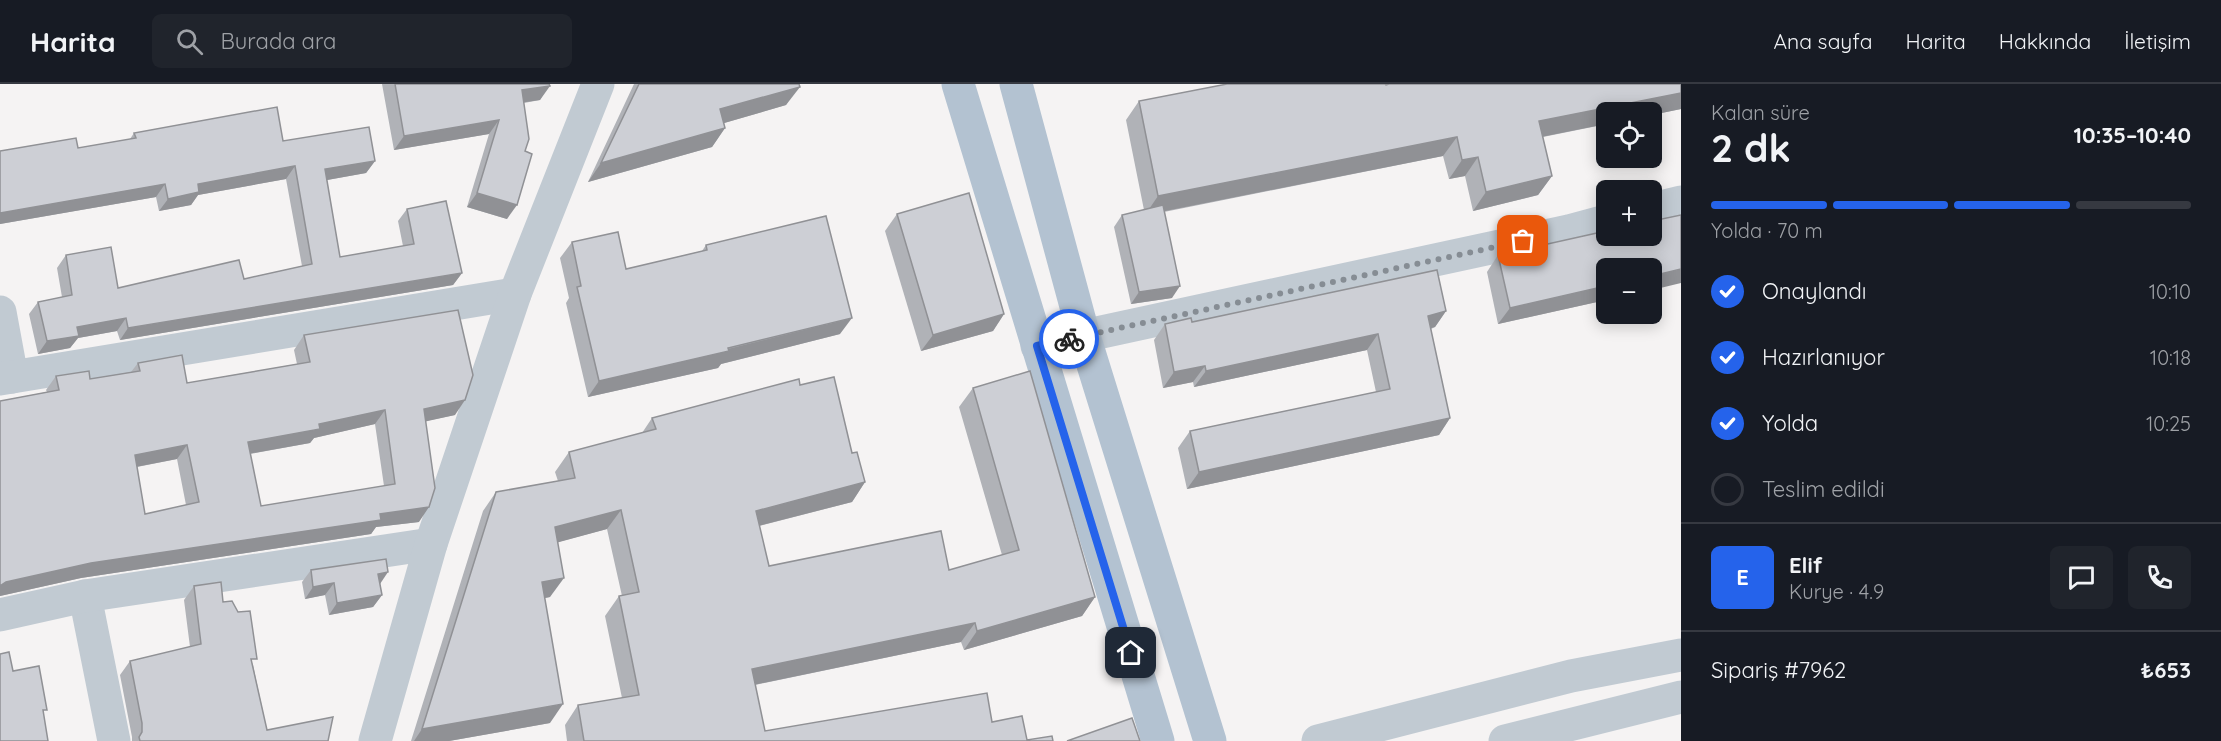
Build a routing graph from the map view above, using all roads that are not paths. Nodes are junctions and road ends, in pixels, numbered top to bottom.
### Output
1 (598, 84) edge
2 (958, 84) edge
3 (1016, 84) edge
4 (1681, 201) edge
5 (1662, 206) edge
6 (1596, 224) edge
7 (515, 294) junction
8 (0, 312) edge
9 (1084, 336) junction
10 (1037, 346) junction
11 (6, 378) edge
12 (431, 544) junction
13 (85, 596) junction
14 (0, 615) edge
15 (1681, 655) edge
16 (1681, 697) edge
17 (114, 741) edge
18 (375, 741) edge
19 (1158, 741) edge
20 (1210, 741) edge
21 (1318, 741) edge
22 (1505, 741) edge

1 - 7 street
2 - 10 main road
3 - 9 main road
4 - 5 street
6 - 9 street
7 - 11 street
7 - 12 street
8 - 11 street
9 - 10 street
9 - 20 main road
10 - 19 main road
12 - 13 street
12 - 18 street
13 - 14 street
13 - 17 street
15 - 21 street
16 - 22 street

